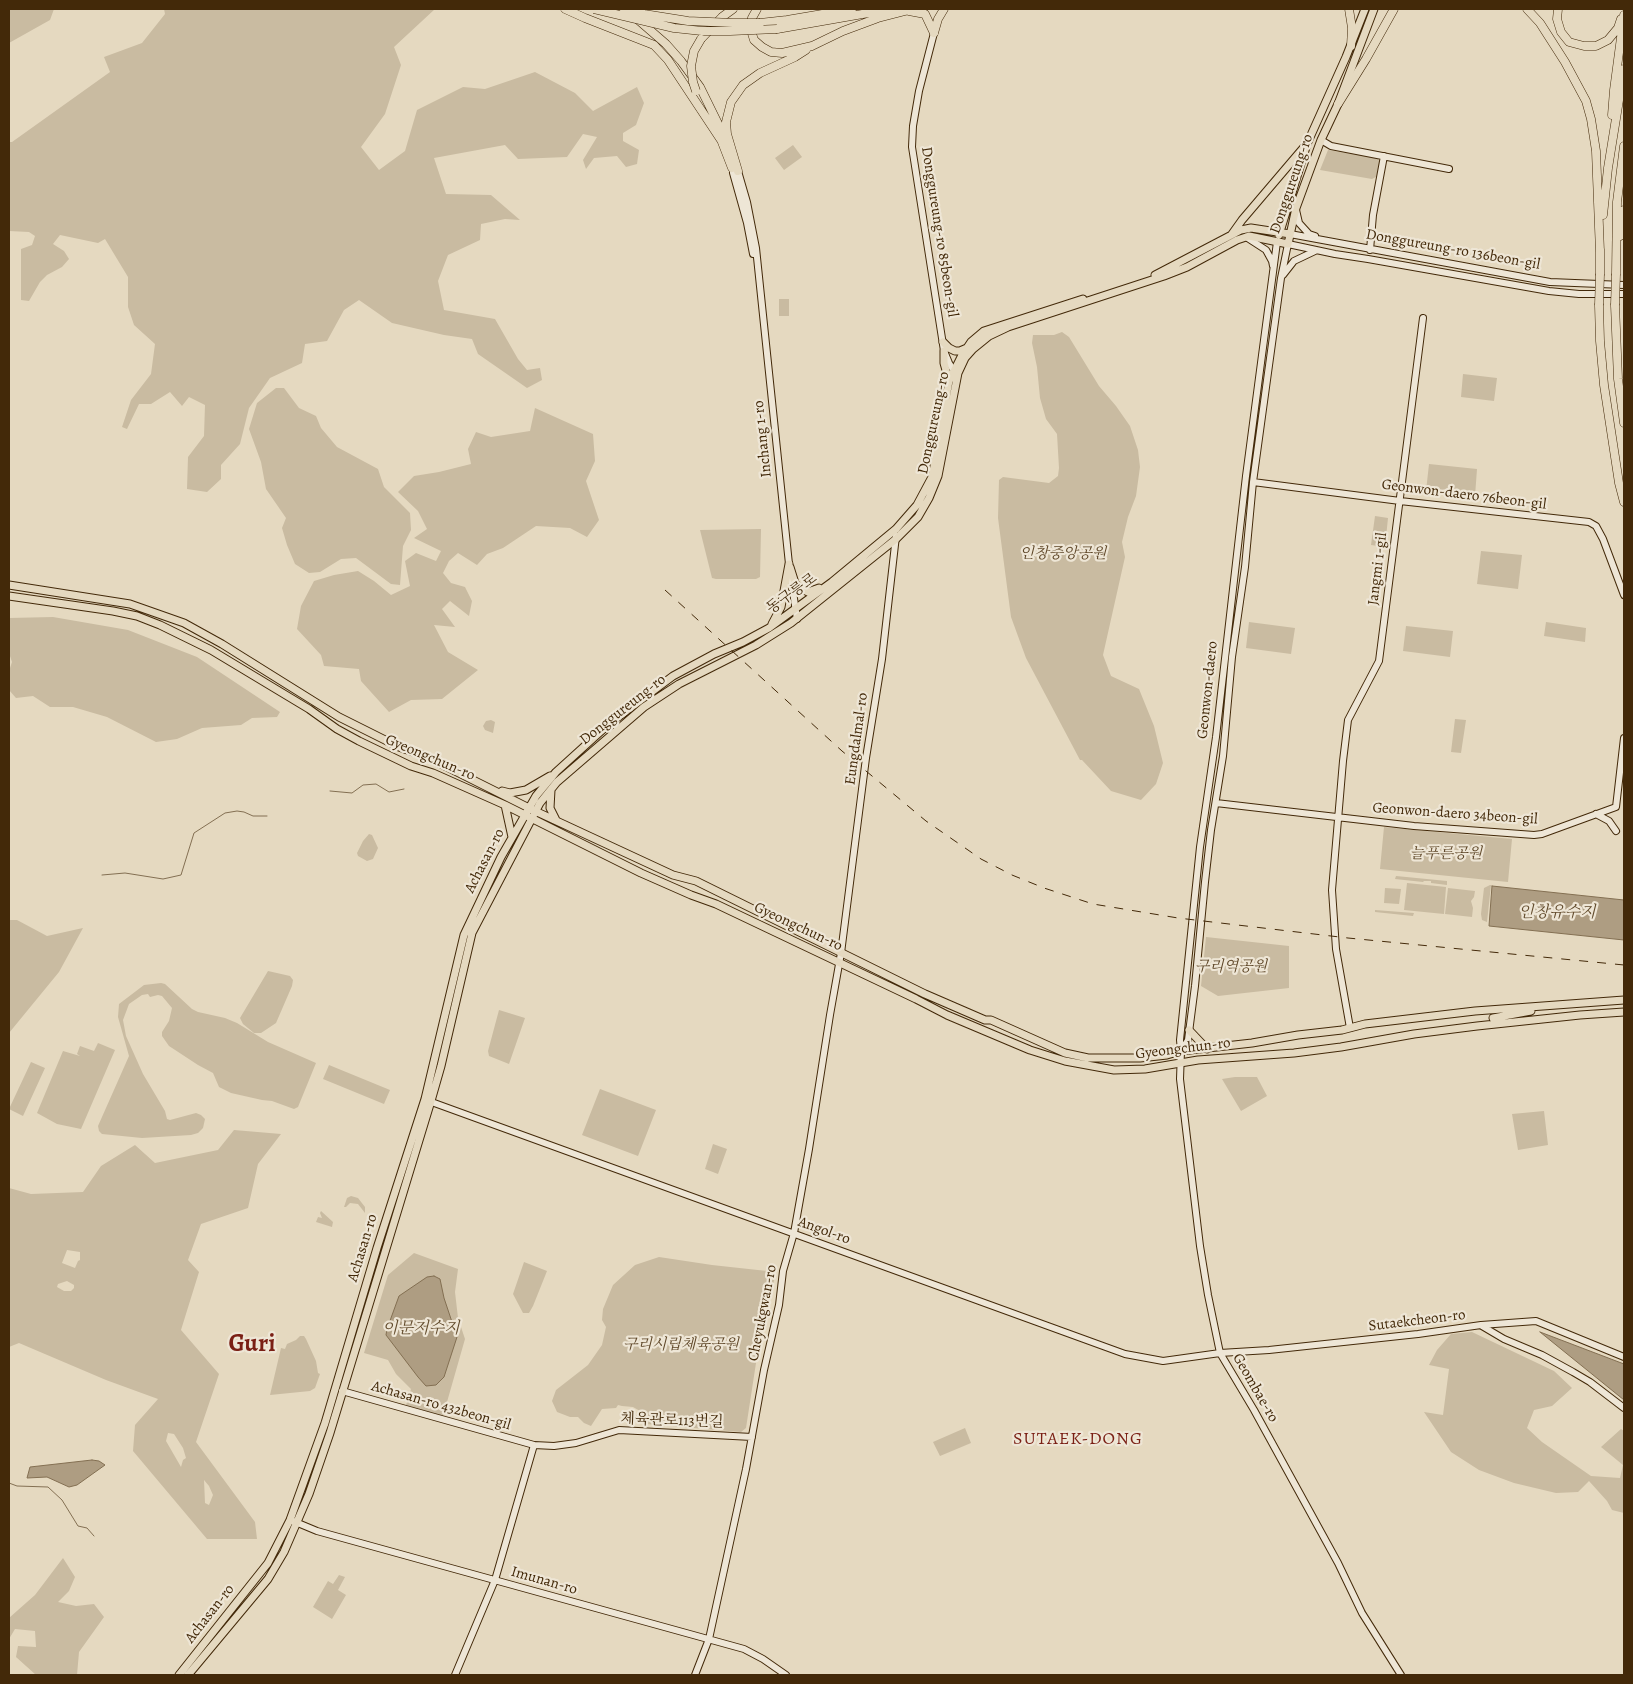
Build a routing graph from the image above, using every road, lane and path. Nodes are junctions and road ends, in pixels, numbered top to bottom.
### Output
1 (565, 9) edge
2 (594, 9) edge
3 (624, 9) edge
4 (733, 9) edge
5 (757, 9) edge
6 (852, 9) edge
7 (891, 9) edge
8 (913, 9) edge
9 (944, 9) edge
10 (1349, 9) edge
11 (1365, 9) edge
12 (1374, 9) edge
13 (1394, 9) edge
14 (1527, 9) edge
15 (1558, 9) edge
16 (1624, 10) edge
17 (900, 11) junction
18 (1624, 15) edge
19 (934, 33) junction
20 (812, 46) junction
21 (1351, 46) junction
22 (1624, 69) edge
23 (1338, 104) junction
24 (721, 140) junction
25 (1321, 140) junction
26 (1307, 144) junction
27 (729, 146) junction
28 (1624, 146) edge
29 (1384, 156) junction
30 (1609, 162) junction
31 (1449, 169) dead end
32 (735, 172) junction
33 (1296, 208) junction
34 (1624, 210) edge
35 (1279, 232) junction
36 (1232, 234) junction
37 (1290, 234) junction
38 (1246, 237) junction
39 (1277, 242) junction
40 (1333, 243) junction
41 (1288, 244) junction
42 (1370, 250) junction
43 (1314, 251) junction
44 (1600, 252) junction
45 (1616, 255) junction
46 (1274, 270) junction
47 (1281, 278) junction
48 (1624, 285) edge
49 (1624, 294) edge
50 (1423, 318) dead end
51 (944, 342) junction
52 (967, 348) junction
53 (944, 350) junction
54 (956, 372) junction
55 (949, 381) junction
56 (1624, 423) edge
57 (1253, 482) junction
58 (1400, 501) junction
59 (1624, 502) edge
60 (896, 530) junction
61 (896, 539) junction
62 (788, 564) junction
63 (832, 582) junction
64 (9, 585) edge
65 (1624, 595) edge
66 (9, 596) edge
67 (795, 609) junction
68 (797, 619) junction
69 (769, 628) junction
70 (1624, 738) edge
71 (556, 772) junction
72 (496, 790) junction
73 (551, 790) junction
74 (1216, 803) junction
75 (505, 805) junction
76 (532, 810) junction
77 (1596, 814) junction
78 (1337, 816) junction
79 (528, 818) junction
80 (556, 820) junction
81 (1616, 831) dead end
82 (512, 837) junction
83 (841, 953) junction
84 (840, 962) junction
85 (1623, 999) edge
86 (1554, 1006) junction
87 (1624, 1012) edge
88 (1494, 1018) dead end
89 (1350, 1028) junction
90 (1189, 1030) junction
91 (1207, 1048) junction
92 (1182, 1051) junction
93 (1181, 1064) junction
94 (428, 1100) junction
95 (794, 1233) junction
96 (1501, 1324) junction
97 (1480, 1325) junction
98 (1500, 1337) junction
99 (1220, 1353) junction
100 (1624, 1357) edge
101 (342, 1391) junction
102 (1624, 1408) edge
103 (752, 1437) junction
104 (534, 1445) junction
105 (294, 1522) junction
106 (495, 1580) junction
107 (709, 1640) junction
108 (179, 1675) edge
109 (188, 1675) edge
110 (455, 1675) edge
111 (695, 1675) edge
112 (786, 1675) edge
113 (1401, 1675) edge

1 - 24 highway
2 - 7 highway, bridge
3 - 6 highway, bridge
3 - 27 highway
4 - 24 highway, bridge
5 - 20 highway
8 - 17 highway
9 - 19 highway
10 - 21 highway
11 - 21 main road, Donggureung-ro
12 - 23 main road, Donggureung-ro
13 - 23 highway
14 - 44 highway
15 - 16 highway
17 - 19 highway
17 - 20 highway
18 - 30 highway
19 - 51 street, Donggureung-ro 85beon-gil
20 - 27 highway
21 - 26 main road, Donggureung-ro
22 - 30 highway
23 - 25 main road, Donggureung-ro
24 - 32 highway
25 - 29 street
25 - 33 main road, Donggureung-ro
26 - 35 main road, Donggureung-ro
26 - 36 main road, Donggureung-ro
27 - 32 highway
28 - 45 highway
29 - 31 street
29 - 42 street
30 - 44 highway
32 - 62 street, Inchang 1-ro
33 - 37 main road, Donggureung-ro
33 - 40 street
34 - 45 highway
35 - 36 main road, Donggureung-ro
35 - 37 main road, Donggureung-ro 136beon-gil
35 - 39 main road, Geonwon-daero
36 - 52 main road, Donggureung-ro
37 - 40 street, Donggureung-ro 136beon-gil
37 - 41 main road, Donggureung-ro
38 - 39 main road, Donggureung-ro
38 - 46 street
38 - 54 main road, Donggureung-ro
39 - 41 main road, Donggureung-ro
39 - 46 street, Geonwon-daero
40 - 42 street, Donggureung-ro 136beon-gil
41 - 43 street, Donggureung-ro 136beon-gil
41 - 47 street, Geonwon-daero
42 - 48 street, Donggureung-ro 136beon-gil
43 - 47 street
43 - 49 street, Donggureung-ro 136beon-gil
44 - 59 highway, bridge
45 - 56 highway, bridge
46 - 92 street, Geonwon-daero
47 - 57 street, Geonwon-daero
50 - 58 street, Jangmi 1-gil
51 - 52 main road
51 - 53 street, Donggureung-ro 85beon-gil
52 - 54 main road, Donggureung-ro
53 - 54 street, Donggureung-ro 85beon-gil
53 - 55 main road
54 - 55 main road, Donggureung-ro
54 - 61 main road, Donggureung-ro
55 - 60 main road, Donggureung-ro
57 - 58 street, Geonwon-daero 76beon-gil
57 - 74 street, Geonwon-daero
58 - 65 street, Geonwon-daero 76beon-gil
58 - 78 street, Jangmi 1-gil
60 - 61 street, Eungdalmal-ro
60 - 63 main road, Donggureung-ro
61 - 68 main road, Donggureung-ro
61 - 83 street, Eungdalmal-ro
62 - 63 main road
62 - 67 street, Inchang 1-ro
62 - 69 main road
63 - 67 main road, 동구릉로
64 - 72 main road, Gyeongchun-ro
66 - 75 main road, Gyeongchun-ro
67 - 68 street, Inchang 1-ro
67 - 69 main road, 동구릉로
68 - 73 main road, Donggureung-ro
69 - 71 main road, Donggureung-ro
70 - 77 street, Geonwon-daero 34beon-gil
71 - 72 main road
71 - 76 main road, Donggureung-ro
72 - 76 main road, Gyeongchun-ro
73 - 76 main road, Donggureung-ro
73 - 80 main road
74 - 78 street, Geonwon-daero 34beon-gil
74 - 90 street, Geonwon-daero
75 - 79 main road, Gyeongchun-ro
75 - 82 main road
76 - 79 main road, Achasan-ro
76 - 80 main road, Gyeongchun-ro
77 - 78 street, Geonwon-daero 34beon-gil
77 - 81 street
78 - 89 street
79 - 82 main road, Achasan-ro
79 - 84 main road, Gyeongchun-ro
79 - 94 main road, Achasan-ro
80 - 83 main road, Gyeongchun-ro
82 - 94 main road, Achasan-ro
83 - 84 street, Cheyukgwan-ro
83 - 92 main road, Gyeongchun-ro
84 - 93 main road, Gyeongchun-ro
84 - 95 street, Cheyukgwan-ro
85 - 86 main road, Gyeongchun-ro
86 - 88 main road, Gyeongchun-ro
86 - 89 main road, Gyeongchun-ro
87 - 93 main road, Gyeongchun-ro
89 - 91 main road, Gyeongchun-ro
90 - 91 main road
90 - 92 street, Geonwon-daero
91 - 92 main road, Gyeongchun-ro
92 - 93 street, Geombae-ro
93 - 99 street, Geombae-ro
94 - 95 street, Angol-ro
94 - 101 main road, Achasan-ro
94 - 105 main road, Achasan-ro
95 - 99 street, Angol-ro
95 - 103 street, Cheyukgwan-ro
96 - 97 street
96 - 98 street
96 - 100 street
97 - 98 street, Sutaekcheon-ro
97 - 99 street, Sutaekcheon-ro
98 - 102 street, Sutaekcheon-ro
99 - 113 street, Geombae-ro
101 - 104 street, Achasan-ro 432beon-gil
101 - 105 main road, Achasan-ro
103 - 104 street, 체육관로113번길
103 - 107 street, Cheyukgwan-ro
104 - 106 street
105 - 106 street, Imunan-ro
105 - 108 main road, Achasan-ro
105 - 109 main road, Achasan-ro
106 - 107 street, Imunan-ro
106 - 110 street
107 - 111 street, Cheyukgwan-ro
107 - 112 street, Imunan-ro

